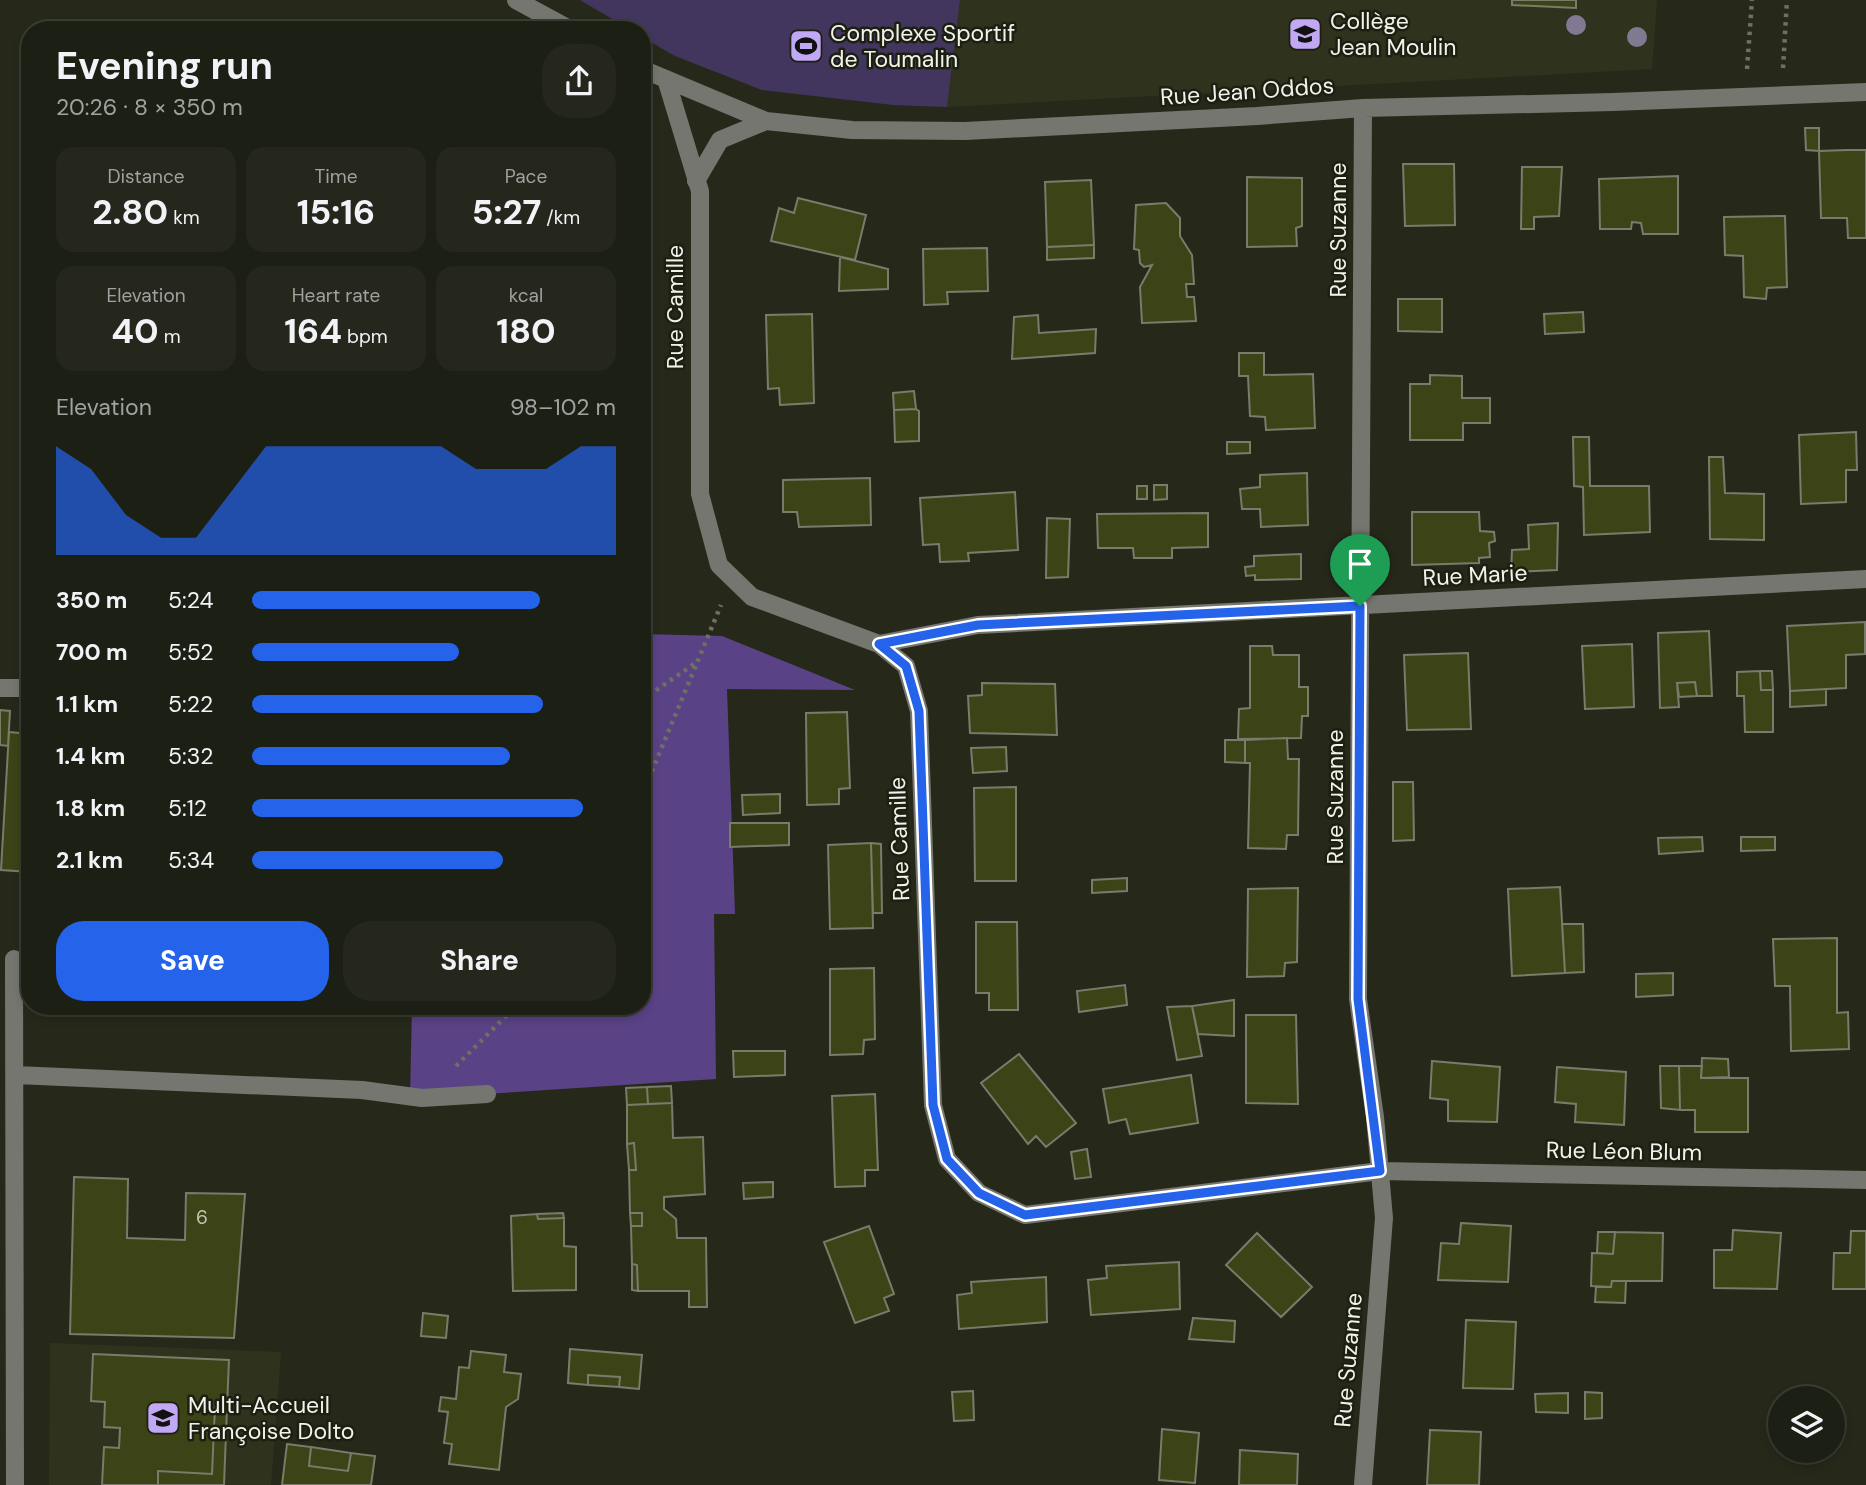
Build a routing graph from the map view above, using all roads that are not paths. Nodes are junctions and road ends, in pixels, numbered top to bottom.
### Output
1 (516, 0) edge
2 (554, 21) edge
3 (651, 73) edge
4 (666, 79) junction
5 (1866, 92) edge
6 (1363, 107) junction
7 (766, 121) junction
8 (696, 181) junction
9 (1866, 579) edge
10 (1360, 606) junction
11 (879, 644) junction
12 (0, 688) edge
13 (21, 688) edge
14 (14, 959) dead end
15 (16, 1075) junction
16 (487, 1094) dead end
17 (1380, 1171) junction
18 (1866, 1180) edge
19 (15, 1485) edge
20 (1363, 1485) edge

1 - 2 street
3 - 4 street, Rue Jean Oddos
4 - 7 street, Rue Jean Oddos
4 - 8 street, Rue Camille
5 - 6 street, Rue Jean Oddos
6 - 7 street, Rue Jean Oddos
6 - 10 street, Rue Suzanne
7 - 8 street
8 - 11 street, Rue Camille
9 - 10 street, Rue Marie
10 - 11 street, Rue Marie
10 - 17 street, Rue Suzanne
11 - 17 street, Rue Camille
12 - 13 street
14 - 15 street
15 - 16 street
15 - 19 street
17 - 18 street, Rue Léon Blum
17 - 20 street, Rue Suzanne

